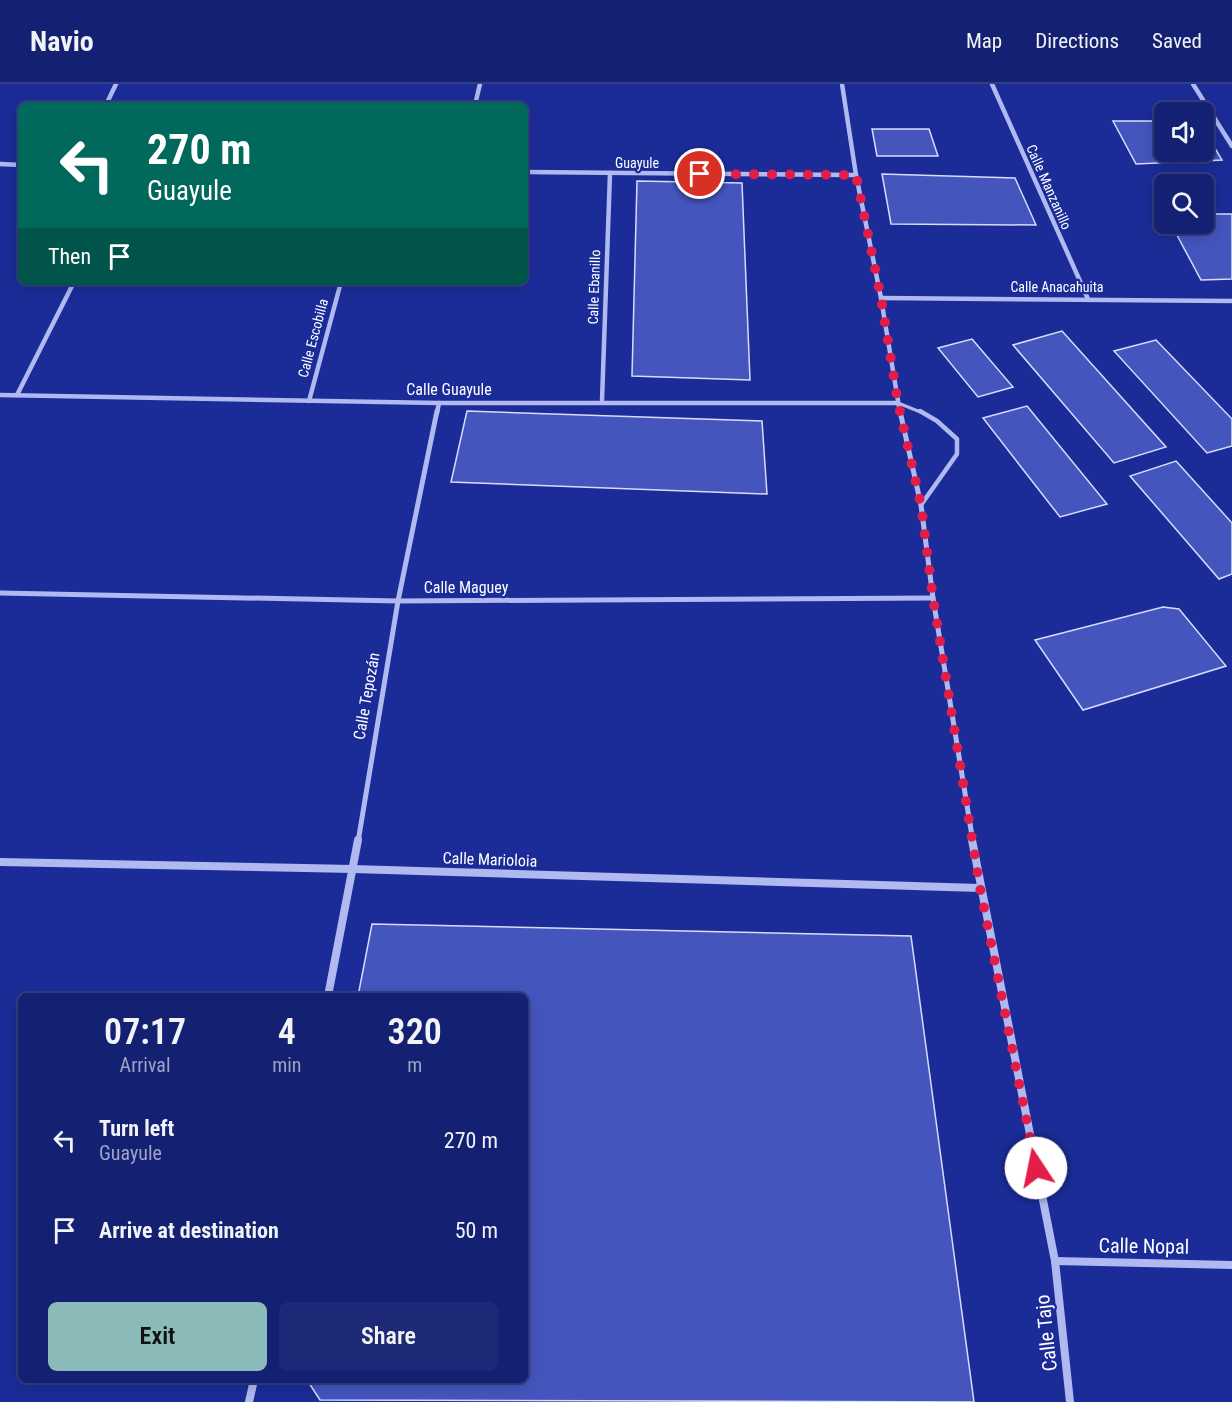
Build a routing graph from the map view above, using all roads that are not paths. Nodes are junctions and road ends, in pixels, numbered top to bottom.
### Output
1 (116, 84) edge
2 (480, 84) edge
3 (842, 84) edge
4 (992, 84) edge
5 (1193, 84) edge
6 (107, 102) edge
7 (476, 102) edge
8 (1232, 146) edge
9 (0, 164) edge
10 (18, 165) edge
11 (528, 172) edge
12 (610, 173) junction
13 (856, 175) junction
14 (72, 285) edge
15 (340, 285) edge
16 (881, 298) junction
17 (1088, 299) junction
18 (1232, 301) edge
19 (0, 395) edge
20 (17, 395) junction
21 (309, 401) junction
22 (602, 401) junction
23 (439, 403) junction
24 (898, 403) junction
25 (921, 505) junction
26 (0, 593) edge
27 (933, 598) junction
28 (398, 601) junction
29 (0, 862) edge
30 (353, 869) junction
31 (980, 888) junction
32 (329, 993) edge
33 (1055, 1261) junction
34 (1232, 1265) edge
35 (253, 1383) edge
36 (249, 1402) edge
37 (1070, 1402) edge

1 - 6 street
2 - 7 street
3 - 13 street, Calle Tajo
4 - 17 street, Calle Manzanillo
5 - 8 street
9 - 10 street
11 - 12 street, Guayule
12 - 13 street, Guayule
12 - 22 street, Calle Ebanillo
13 - 16 street, Calle Tajo
14 - 20 street
15 - 21 street, Calle Escobilla
16 - 17 street, Calle Anacahuita
16 - 24 street, Calle Tajo
17 - 18 street, Calle Anacahuita
19 - 20 street, Calle Guayule
20 - 21 street, Calle Guayule
21 - 23 street, Calle Guayule
22 - 23 street, Calle Guayule
22 - 24 street, Calle Guayule
23 - 28 street, Calle Tepozán
24 - 25 street, Calle Tajo
24 - 25 lane
25 - 27 street, Calle Tajo
26 - 28 street, Calle Maguey
27 - 28 street, Calle Maguey
27 - 31 street, Calle Tajo
28 - 30 street, Calle Tepozán
29 - 30 street, Calle Marioloia
30 - 31 street, Calle Marioloia
30 - 32 street, Calle Tepozán
31 - 33 street, Calle Tajo
33 - 34 street, Calle Nopal
33 - 37 street, Calle Tajo
35 - 36 street

